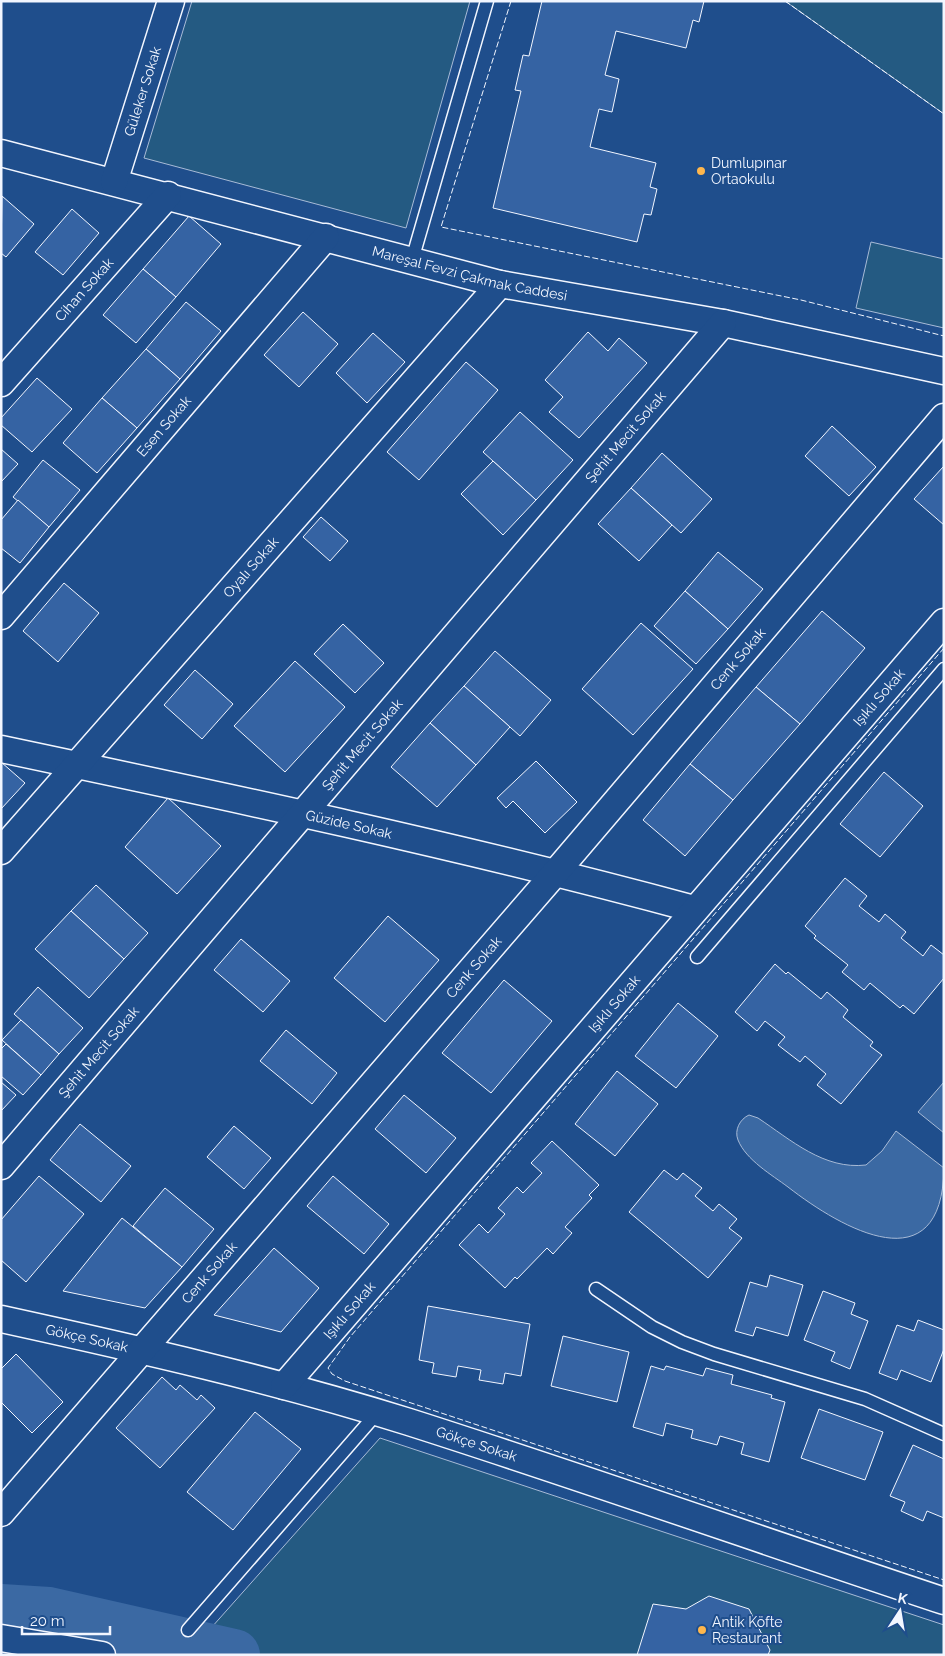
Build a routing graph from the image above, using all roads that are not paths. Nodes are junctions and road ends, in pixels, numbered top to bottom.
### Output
1 (171, 1) edge
2 (487, 1) edge
3 (2, 154) edge
4 (114, 182) junction
5 (168, 196) junction
6 (326, 236) junction
7 (412, 260) junction
8 (500, 284) junction
9 (723, 323) junction
10 (944, 371) edge
11 (1, 383) edge
12 (944, 417) edge
13 (1, 616) edge
14 (944, 622) edge
15 (944, 669) edge
16 (1, 749) edge
17 (77, 765) junction
18 (302, 813) junction
19 (1, 851) edge
20 (556, 872) junction
21 (694, 909) junction
22 (697, 957) dead end
23 (1, 1166) edge
24 (596, 1289) dead end
25 (1, 1319) edge
26 (144, 1351) junction
27 (284, 1386) junction
28 (377, 1413) junction
29 (944, 1434) edge
30 (1, 1513) edge
31 (944, 1601) edge
32 (188, 1630) dead end
33 (1, 1638) edge
34 (102, 1655) edge

1 - 4 street, Güleker Sokak
2 - 7 lane
3 - 4 street, Mareşal Fevzi Çakmak Caddesi
4 - 5 street, Mareşal Fevzi Çakmak Caddesi
5 - 6 street, Mareşal Fevzi Çakmak Caddesi
5 - 11 street, Cihan Sokak
6 - 7 street, Mareşal Fevzi Çakmak Caddesi
6 - 13 street, Esen Sokak
7 - 8 street, Mareşal Fevzi Çakmak Caddesi
8 - 9 street, Mareşal Fevzi Çakmak Caddesi
8 - 17 street, Oyalı Sokak
9 - 10 street, Mareşal Fevzi Çakmak Caddesi
9 - 18 street, Şehit Mecit Sokak
12 - 20 street, Cenk Sokak
14 - 21 street, Işıklı Sokak
15 - 22 lane
16 - 17 street, Güzide Sokak
17 - 18 street, Güzide Sokak
17 - 19 street, Oyalı Sokak
18 - 20 street, Güzide Sokak
18 - 23 street, Şehit Mecit Sokak
20 - 21 street, Güzide Sokak
20 - 26 street, Cenk Sokak
21 - 27 street, Işıklı Sokak
24 - 29 lane
25 - 26 street, Gökçe Sokak
26 - 27 street, Gökçe Sokak
26 - 30 street, Cenk Sokak
27 - 28 street, Gökçe Sokak
28 - 31 street, Gökçe Sokak
28 - 32 lane
33 - 34 street

